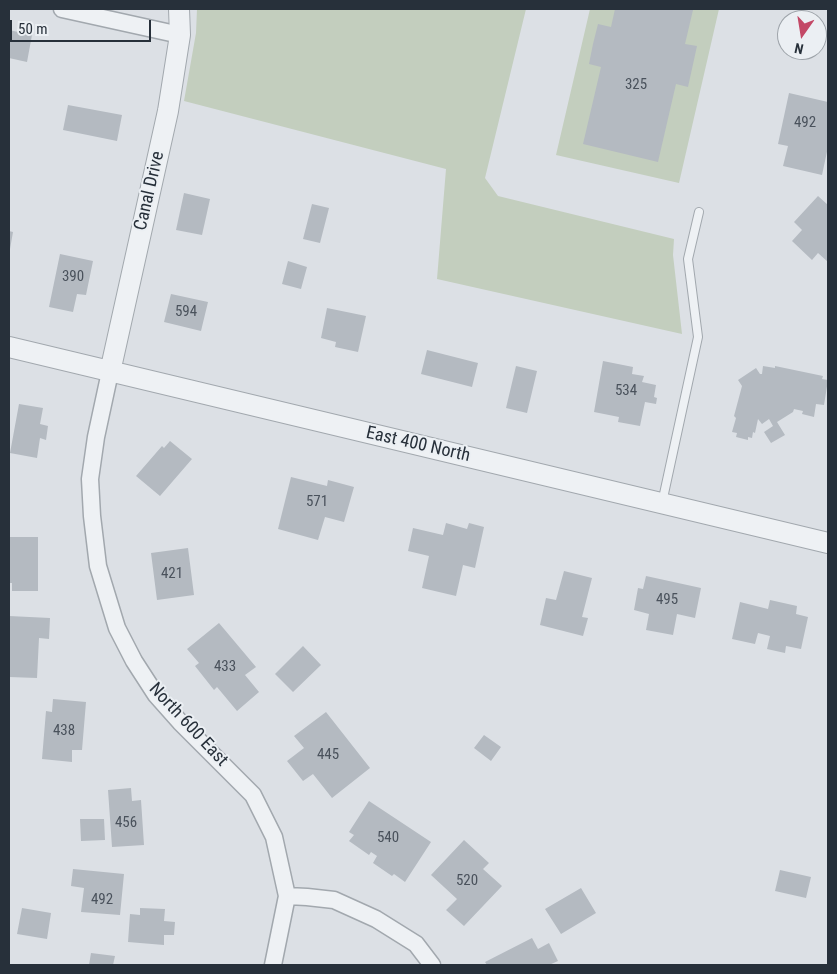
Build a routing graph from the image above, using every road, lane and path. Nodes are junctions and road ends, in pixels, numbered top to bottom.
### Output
1 (62, 9) edge
2 (179, 9) edge
3 (180, 35) junction
4 (699, 212) dead end
5 (9, 347) edge
6 (110, 372) junction
7 (662, 503) junction
8 (828, 543) edge
9 (287, 896) junction
10 (273, 965) edge
11 (432, 965) edge

1 - 3 street
2 - 3 street, Canal Drive
3 - 6 street, Canal Drive
4 - 7 lane
5 - 6 street, East 400 North
6 - 7 street, East 400 North
6 - 9 street, North 600 East
7 - 8 street, East 400 North
9 - 10 street
9 - 11 street

